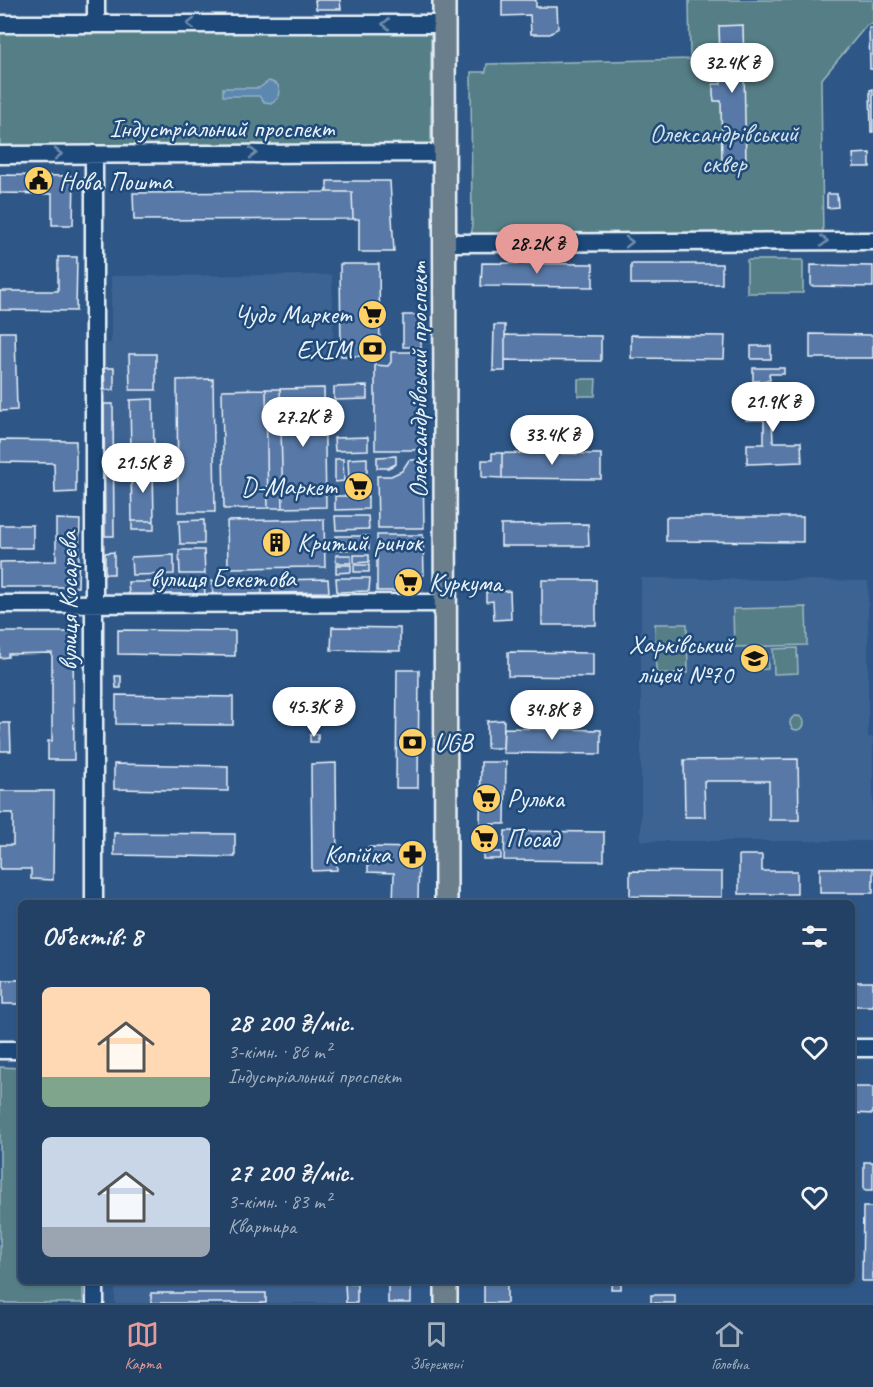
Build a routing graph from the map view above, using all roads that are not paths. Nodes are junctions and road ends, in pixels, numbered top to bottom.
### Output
1 (96, 0) edge
2 (444, 0) edge
3 (0, 24) edge
4 (96, 24) junction
5 (444, 24) junction
6 (444, 153) junction
7 (94, 154) junction
8 (0, 155) edge
9 (873, 241) edge
10 (445, 243) junction
11 (93, 603) junction
12 (445, 603) junction
13 (0, 604) edge
14 (94, 900) edge
15 (446, 900) edge
16 (855, 1048) edge
17 (873, 1048) edge
18 (0, 1050) edge
19 (18, 1050) edge
20 (95, 1284) edge
21 (446, 1284) edge
22 (95, 1303) edge
23 (446, 1303) edge

1 - 4 street
2 - 5 main road, Олександрівський проспект
3 - 4 street
5 -> 4 street
5 - 6 main road, Олександрівський проспект
7 -> 6 street, Індустріальний проспект
6 - 10 main road, Олександрівський проспект
8 -> 7 street, Індустріальний проспект
7 - 11 street, вулиця Косарєва
10 -> 9 street
10 - 12 main road, Олександрівський проспект
11 - 12 street, вулиця Бекетова
11 - 13 street, вулиця Бекетова
11 - 14 street, вулиця Косарєва
12 - 15 main road, Олександрівський проспект
16 - 17 street
18 - 19 street
20 - 22 street
21 - 23 main road

